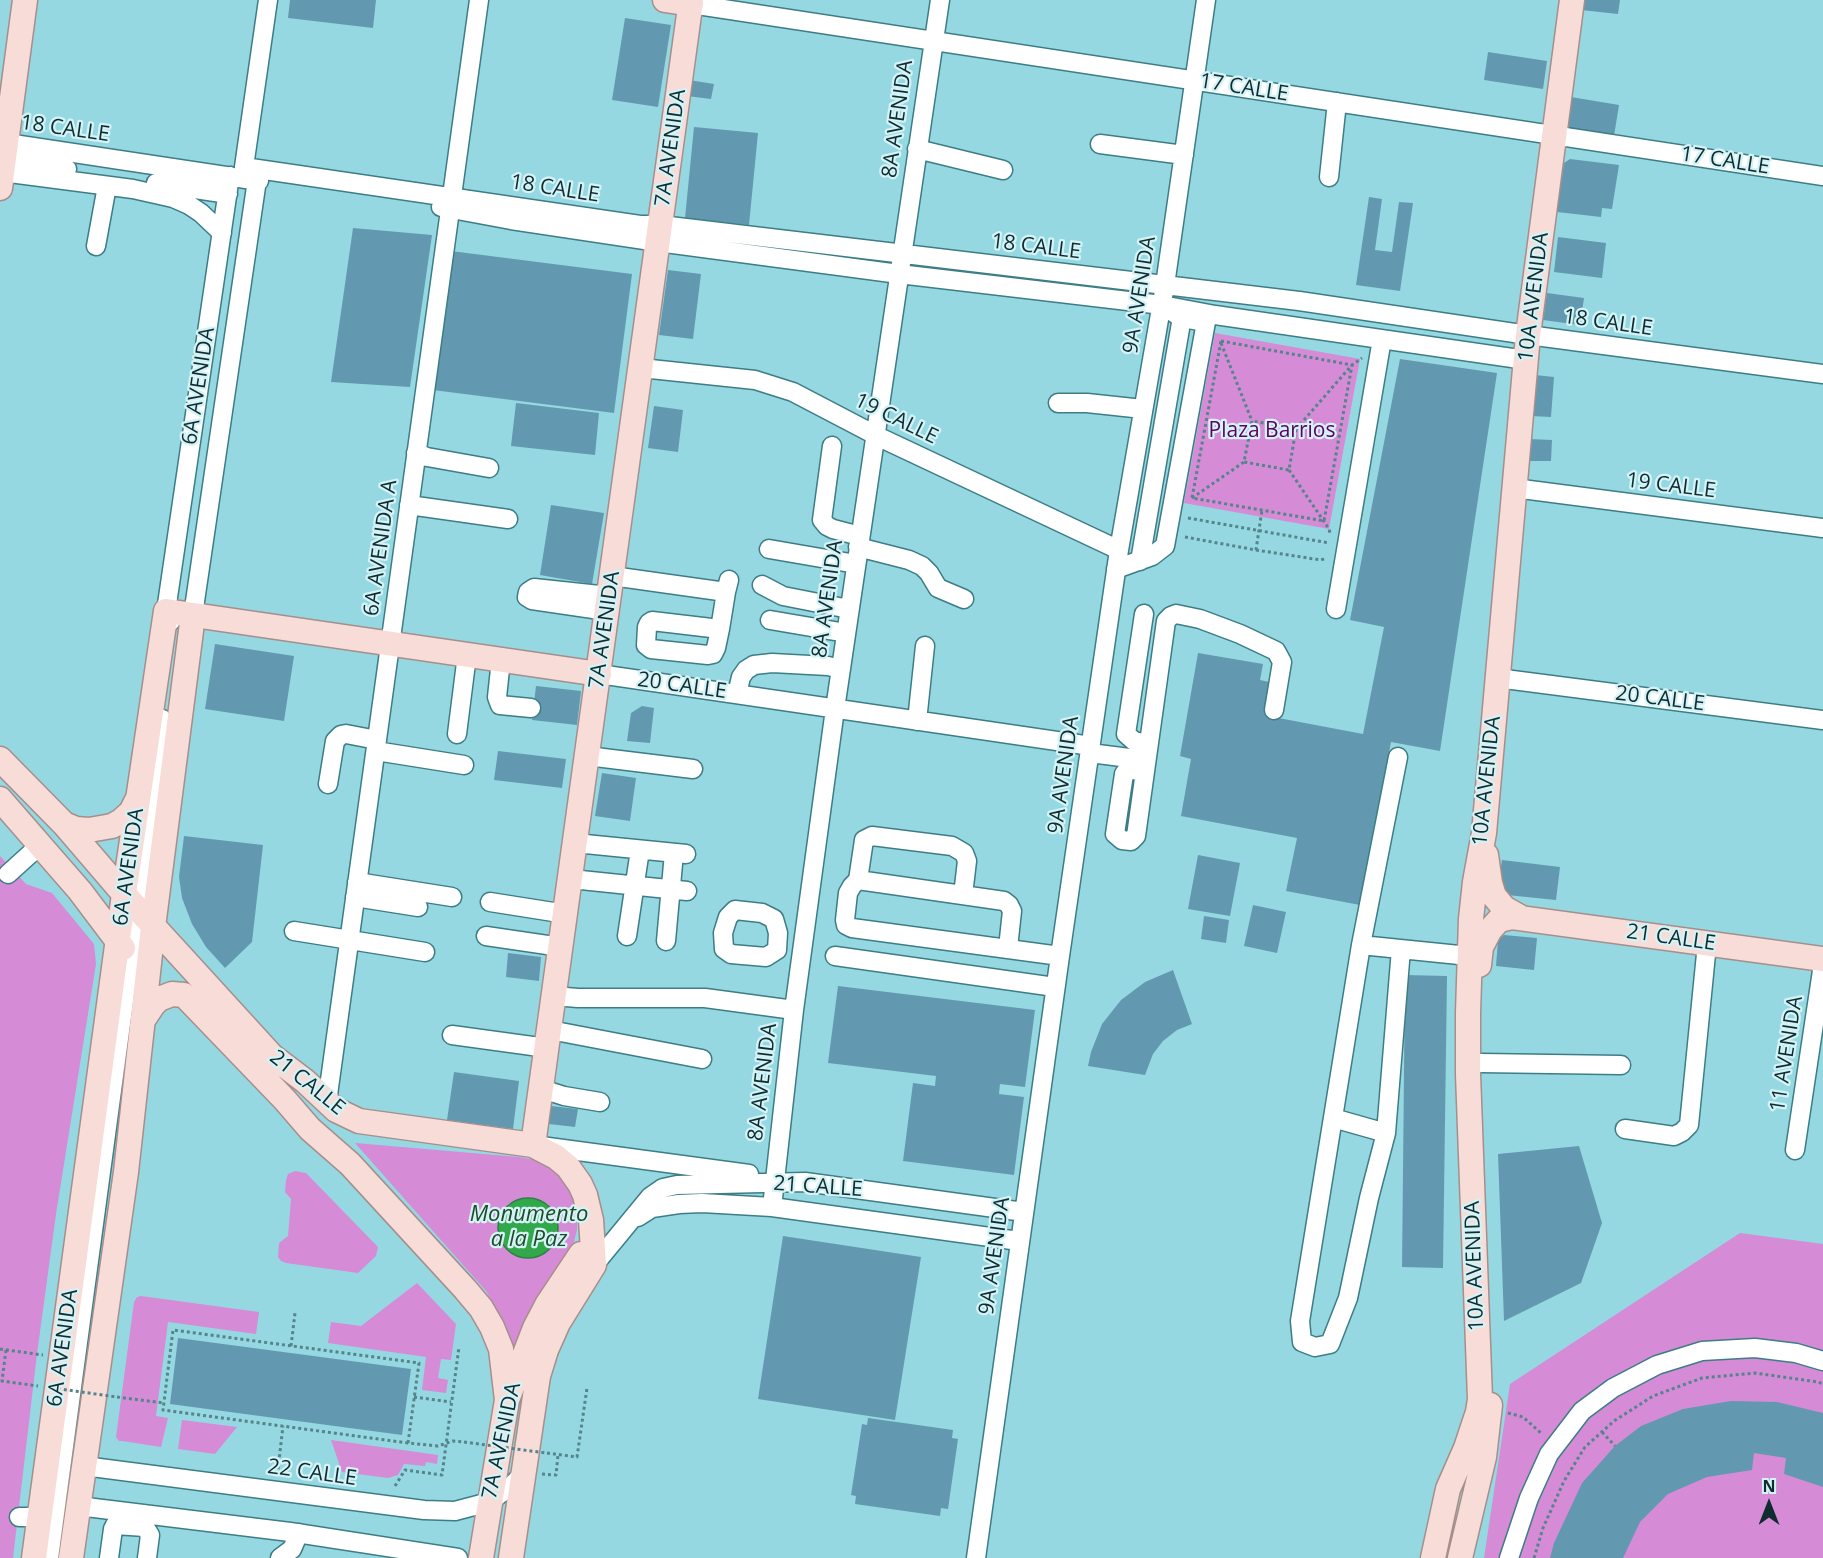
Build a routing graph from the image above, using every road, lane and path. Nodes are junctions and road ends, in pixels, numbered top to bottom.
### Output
1 (24, 0) edge
2 (268, 0) edge
3 (478, 0) edge
4 (665, 0) edge
5 (940, 0) edge
6 (1206, 0) edge
7 (1572, 0) edge
8 (691, 2) edge
9 (932, 40) junction
10 (1195, 80) junction
11 (1337, 102) junction
12 (1554, 135) junction
13 (1101, 144) dead end
14 (917, 149) junction
15 (1184, 155) junction
16 (1, 165) edge
17 (1003, 170) dead end
18 (1823, 176) edge
19 (1329, 177) dead end
20 (240, 180) junction
21 (107, 186) junction
22 (451, 202) junction
23 (222, 232) junction
24 (659, 233) junction
25 (96, 246) dead end
26 (902, 253) junction
27 (898, 274) junction
28 (1165, 285) junction
29 (1162, 305) junction
30 (1181, 318) junction
31 (1528, 335) junction
32 (1232, 336) dead end
33 (1382, 339) junction
34 (1221, 341) junction
35 (1231, 343) junction
36 (1359, 354) dead end
37 (1363, 356) junction
38 (1526, 360) junction
39 (1364, 362) dead end
40 (1352, 365) junction
41 (641, 368) junction
42 (1823, 374) edge
43 (1058, 403) dead end
44 (1143, 409) junction
45 (1252, 421) junction
46 (1296, 429) junction
47 (875, 434) junction
48 (832, 446) dead end
49 (416, 453) junction
50 (1244, 462) junction
51 (489, 468) dead end
52 (1289, 470) junction
53 (1514, 488) junction
54 (1192, 498) junction
55 (409, 505) junction
56 (1262, 510) junction
57 (1181, 517) dead end
58 (508, 519) dead end
59 (1324, 521) junction
60 (1823, 528) edge
61 (1259, 531) junction
62 (1179, 536) dead end
63 (1333, 544) dead end
64 (769, 549) dead end
65 (858, 549) junction
66 (1119, 550) junction
67 (1256, 550) junction
68 (1330, 555) dead end
69 (1140, 561) junction
70 (1116, 569) junction
71 (762, 585) dead end
72 (610, 594) junction
73 (964, 599) dead end
74 (849, 609) junction
75 (1336, 609) dead end
76 (166, 611) junction
77 (1144, 614) dead end
78 (193, 615) junction
79 (770, 620) dead end
80 (720, 629) dead end
81 (846, 633) junction
82 (390, 644) junction
83 (925, 646) dead end
84 (466, 655) junction
85 (501, 660) junction
86 (841, 669) junction
87 (599, 674) junction
88 (1497, 678) junction
89 (737, 694) junction
90 (531, 708) dead end
91 (835, 709) junction
92 (1274, 710) dead end
93 (1823, 720) edge
94 (917, 721) junction
95 (456, 734) dead end
96 (376, 745) junction
97 (1090, 750) junction
98 (587, 756) junction
99 (1398, 757) dead end
100 (0, 759) edge
101 (1146, 759) junction
102 (464, 765) dead end
103 (693, 769) dead end
104 (328, 784) dead end
105 (139, 798) junction
106 (0, 799) edge
107 (64, 824) junction
108 (1484, 833) junction
109 (575, 843) junction
110 (40, 845) junction
111 (640, 850) junction
112 (8, 874) dead end
113 (571, 879) junction
114 (858, 880) junction
115 (635, 885) junction
116 (356, 890) junction
117 (679, 890) junction
118 (963, 895) junction
119 (453, 897) dead end
120 (130, 901) junction
121 (490, 902) dead end
122 (418, 907) dead end
123 (566, 914) junction
124 (1520, 917) junction
125 (153, 927) junction
126 (294, 931) dead end
127 (778, 933) dead end
128 (486, 936) dead end
129 (627, 936) dead end
130 (804, 938) junction
131 (349, 940) junction
132 (666, 941) dead end
133 (1707, 944) junction
134 (1361, 945) junction
135 (561, 947) junction
136 (1008, 948) junction
137 (1401, 949) junction
138 (124, 950) junction
139 (425, 952) dead end
140 (834, 956) dead end
141 (1060, 956) junction
142 (1469, 956) junction
143 (1823, 959) edge
144 (1823, 964) edge
145 (147, 981) junction
146 (1055, 987) junction
147 (554, 996) junction
148 (794, 1010) junction
149 (143, 1020) junction
150 (452, 1035) dead end
151 (548, 1039) junction
152 (272, 1056) junction
153 (702, 1059) dead end
154 (1480, 1063) junction
155 (1621, 1065) dead end
156 (542, 1089) junction
157 (327, 1102) junction
158 (600, 1102) dead end
159 (1333, 1118) junction
160 (1625, 1129) dead end
161 (1386, 1132) junction
162 (534, 1145) junction
163 (1795, 1150) dead end
164 (350, 1164) junction
165 (774, 1180) junction
166 (772, 1207) junction
167 (1024, 1212) junction
168 (626, 1225) junction
169 (592, 1236) junction
170 (1020, 1241) junction
171 (594, 1265) junction
172 (294, 1313) dead end
173 (291, 1346) junction
174 (459, 1347) dead end
175 (0, 1349) edge
176 (6, 1350) junction
177 (37, 1354) dead end
178 (1823, 1361) edge
179 (1823, 1384) edge
180 (587, 1388) dead end
181 (414, 1397) junction
182 (507, 1400) junction
183 (452, 1402) junction
184 (164, 1403) junction
185 (1507, 1413) dead end
186 (283, 1426) junction
187 (1539, 1431) dead end
188 (1602, 1432) junction
189 (408, 1443) junction
190 (446, 1443) junction
191 (1615, 1446) dead end
192 (558, 1455) junction
193 (84, 1466) junction
194 (278, 1469) dead end
195 (525, 1478) junction
196 (395, 1486) dead end
197 (489, 1503) junction
198 (78, 1506) junction
199 (298, 1533) junction
200 (34, 1558) edge
201 (49, 1558) edge
202 (71, 1558) edge
203 (109, 1558) edge
204 (147, 1558) edge
205 (280, 1558) edge
206 (458, 1558) edge
207 (481, 1558) edge
208 (500, 1558) edge
209 (512, 1558) edge
210 (976, 1558) edge
211 (1433, 1558) edge
212 (1460, 1558) edge
213 (1509, 1558) edge
214 (1534, 1558) edge

1 - 16 main road
2 - 20 street, 6A AVENIDA
3 - 22 street, 6A AVENIDA A
4 - 8 main road, 17 CALLE
5 - 9 street, 8A AVENIDA
6 - 10 street, 9A AVENIDA
7 - 12 main road, 10A AVENIDA
8 - 9 street, 17 CALLE
8 - 24 main road, 7A AVENIDA
9 - 10 street, 17 CALLE
9 - 14 street, 8A AVENIDA
10 - 11 street, 17 CALLE
10 - 15 street, 9A AVENIDA
11 - 12 street, 17 CALLE
11 - 19 street
12 - 18 street, 17 CALLE
12 - 31 main road, 10A AVENIDA
13 - 15 street
14 - 17 street
14 - 26 street, 8A AVENIDA
15 - 28 street, 9A AVENIDA
16 - 20 street, 18 CALLE
16 - 21 street
20 - 22 street, 18 CALLE
20 - 23 street, 6A AVENIDA
20 - 78 street, 6A AVENIDA
21 - 23 street
21 - 25 street
22 - 24 street, 18 CALLE
22 - 49 street, 6A AVENIDA A
23 - 76 street, 6A AVENIDA
24 - 26 street, 18 CALLE
24 - 27 street, 18 CALLE
24 - 41 main road, 7A AVENIDA
26 - 27 street, 8A AVENIDA
26 - 28 street, 18 CALLE
27 - 29 street, 18 CALLE
27 - 47 street, 8A AVENIDA
28 - 29 street, 9A AVENIDA
28 - 31 street, 18 CALLE
29 - 30 street
29 - 33 street, 18 CALLE
29 - 44 street, 9A AVENIDA
30 - 69 street
30 - 69 street
31 - 38 main road, 10A AVENIDA
31 - 42 street, 18 CALLE
32 - 35 path
33 - 38 street, 18 CALLE
33 - 75 street
34 - 35 path
34 - 45 path
34 - 54 path
35 - 40 path
36 - 37 path
37 - 39 path
37 - 40 path
38 - 53 main road, 10A AVENIDA
40 - 46 path
40 - 59 path
41 - 47 street, 19 CALLE
41 - 72 main road, 7A AVENIDA
43 - 44 street
44 - 66 street, 9A AVENIDA
45 - 46 path
45 - 50 path
46 - 52 path
47 - 65 street, 8A AVENIDA
47 - 66 street, 19 CALLE
48 - 65 street
49 - 51 street
49 - 55 street, 6A AVENIDA A
50 - 52 path
50 - 54 path
52 - 59 path
53 - 60 street, 19 CALLE
53 - 88 main road, 10A AVENIDA
54 - 56 path
55 - 58 street
55 - 82 street, 6A AVENIDA A
56 - 59 path
56 - 61 path
57 - 61 path
61 - 63 path
61 - 67 path
62 - 67 path
64 - 65 street
65 - 73 street
65 - 74 street, 8A AVENIDA
66 - 70 street, 9A AVENIDA
67 - 68 path
69 - 70 street
70 - 97 street, 9A AVENIDA
71 - 74 street
72 - 80 street
72 - 87 main road, 7A AVENIDA
74 - 81 street, 8A AVENIDA
76 - 78 main road, 20 CALLE
76 - 105 main road, 6A AVENIDA
76 - 120 street
77 - 101 street
78 - 82 main road, 20 CALLE
78 - 125 main road, 6A AVENIDA
79 - 81 street
81 - 86 street, 8A AVENIDA
82 - 84 main road, 20 CALLE
82 - 96 street, 6A AVENIDA A
83 - 94 street
84 - 85 main road, 20 CALLE
84 - 95 street
85 - 87 main road, 20 CALLE
85 - 90 street
86 - 89 street
86 - 91 street, 8A AVENIDA
87 - 89 street, 20 CALLE
87 - 98 main road, 7A AVENIDA
88 - 93 street, 20 CALLE
88 - 108 main road, 10A AVENIDA
89 - 91 street, 20 CALLE
91 - 94 street, 20 CALLE
91 - 130 street, 8A AVENIDA
92 - 101 street
94 - 97 street, 20 CALLE
96 - 102 street
96 - 104 street
96 - 116 street, 6A AVENIDA A
97 - 101 street, 20 CALLE
97 - 141 street, 9A AVENIDA
98 - 103 street
98 - 109 main road, 7A AVENIDA
99 - 134 street
100 - 107 main road, 21 CALLE
105 - 107 main road
105 - 120 main road, 6A AVENIDA
106 - 110 main road
107 - 120 main road, 21 CALLE
108 - 124 main road
108 - 142 main road, 10A AVENIDA
109 - 111 street
109 - 113 main road, 7A AVENIDA
110 - 112 street
110 - 138 main road
111 - 115 street
111 - 117 street
113 - 115 street
113 - 123 main road, 7A AVENIDA
114 - 118 street
114 - 118 street
114 - 136 street
115 - 117 street
115 - 129 street
116 - 119 street
116 - 122 street
116 - 131 street, 6A AVENIDA A
117 - 132 street
118 - 136 street
120 - 125 main road, 21 CALLE
120 - 138 main road, 6A AVENIDA
121 - 123 street
123 - 135 main road, 7A AVENIDA
124 - 133 main road, 21 CALLE
124 - 154 main road, 10A AVENIDA
125 - 145 main road, 6A AVENIDA
125 - 152 main road, 21 CALLE
126 - 131 street
127 - 130 street
128 - 135 street
130 - 148 street, 8A AVENIDA
131 - 139 street
131 - 157 street, 6A AVENIDA A
133 - 143 main road, 21 CALLE
133 - 160 street
134 - 137 street
134 - 159 street
135 - 147 main road, 7A AVENIDA
136 - 141 street
137 - 142 street
137 - 161 street
138 - 145 main road
138 - 200 main road, 6A AVENIDA
138 - 201 street
140 - 146 street
141 - 146 street, 9A AVENIDA
142 - 211 main road, 10A AVENIDA
144 - 163 street, 11 AVENIDA
145 - 149 main road, 6A AVENIDA
146 - 167 street, 9A AVENIDA
147 - 148 street
147 - 151 main road, 7A AVENIDA
148 - 165 street, 8A AVENIDA
149 - 164 main road, 21 CALLE
149 - 193 main road, 6A AVENIDA
150 - 151 street
151 - 153 street
151 - 156 main road, 7A AVENIDA
152 - 157 main road, 21 CALLE
152 - 164 main road
154 - 155 street
154 - 212 main road, 10A AVENIDA
156 - 158 street
156 - 162 main road, 7A AVENIDA
157 - 162 main road, 21 CALLE
159 - 161 street
159 - 161 street
162 - 165 street, 21 CALLE
162 - 169 main road
164 - 182 main road, 21 CALLE
165 - 166 street, 8A AVENIDA
165 - 167 street, 21 CALLE
165 - 168 street, 21 CALLE
166 - 168 street, 21 CALLE
166 - 170 street, 21 CALLE
167 - 170 street, 9A AVENIDA
168 - 171 street, 21 CALLE
169 - 171 main road
169 - 182 main road, 7A AVENIDA
170 - 210 street, 9A AVENIDA
171 - 195 main road, 7A AVENIDA
172 - 173 path
173 - 181 path
173 - 184 path
174 - 183 path
175 - 176 path
176 - 177 path
176 - 184 path, bridge
178 - 213 street
179 - 188 path
180 - 192 path
181 - 183 path
181 - 189 path
182 - 197 main road, 7A AVENIDA
183 - 190 path
184 - 186 path
185 - 187 path
186 - 189 path
186 - 194 path
188 - 191 path
188 - 214 path
189 - 190 path
190 - 192 path, bridge
190 - 196 path
192 - 195 path
193 - 197 street, 22 CALLE
193 - 198 main road, 6A AVENIDA
195 - 197 street, 22 CALLE
195 - 208 street
195 - 209 main road, 7A AVENIDA
197 - 207 main road, 7A AVENIDA
198 - 199 street
198 - 202 main road, 6A AVENIDA
199 - 205 street
199 - 206 street
203 - 204 street

